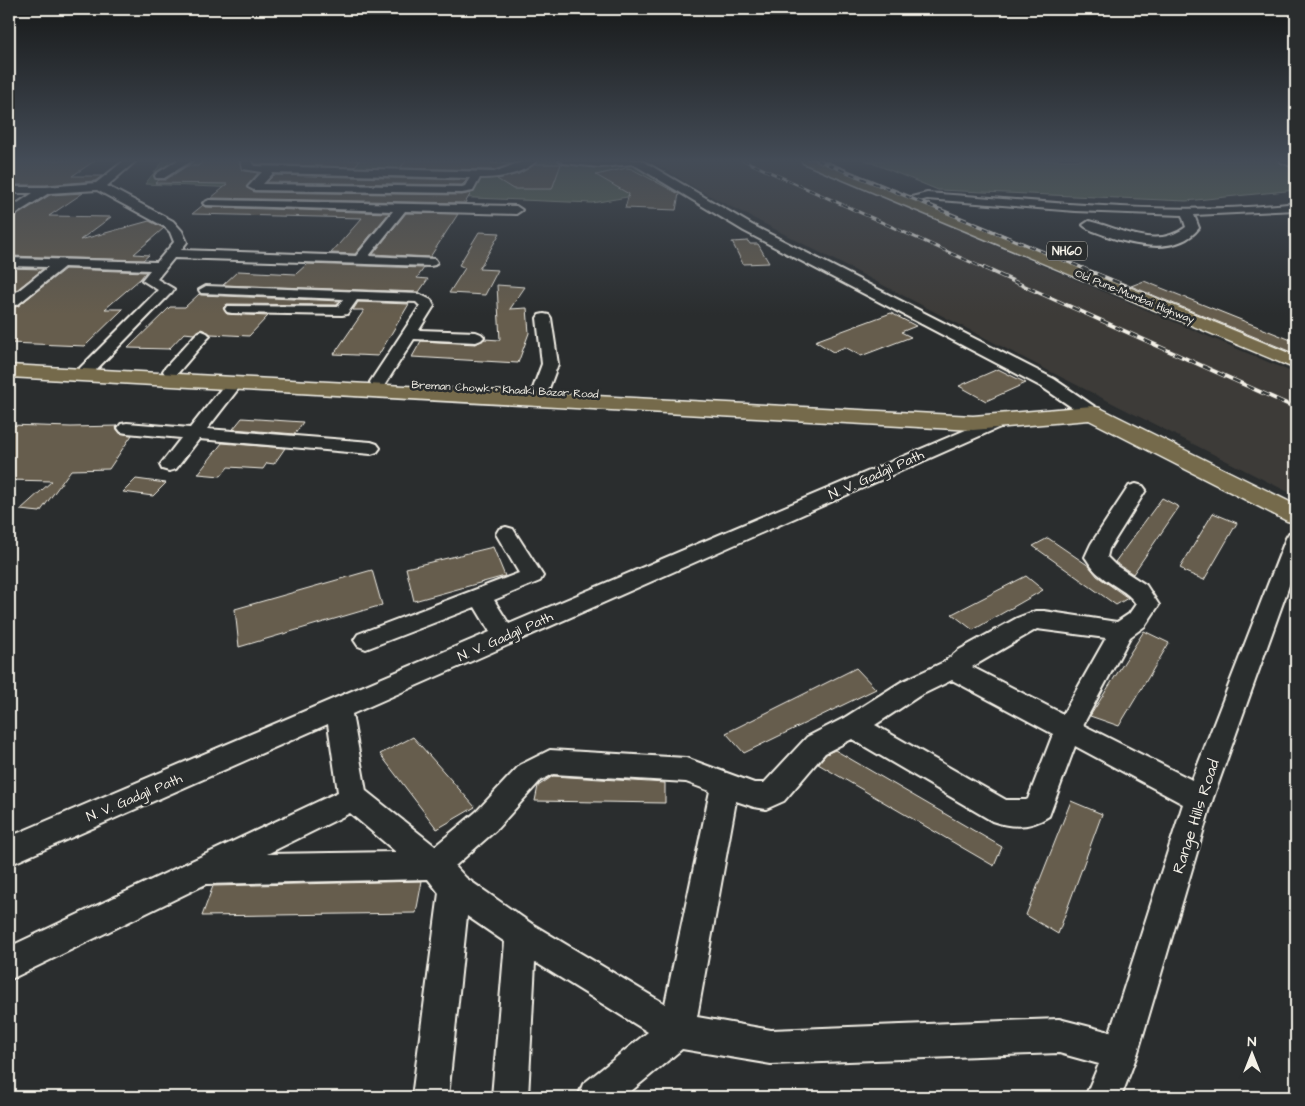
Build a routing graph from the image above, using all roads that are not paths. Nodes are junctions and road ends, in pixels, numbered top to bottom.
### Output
1 (1186, 211) edge
2 (148, 212) edge
3 (398, 212) edge
4 (720, 212) edge
5 (946, 212) edge
6 (952, 212) edge
7 (1089, 225) dead end
8 (172, 254) junction
9 (361, 258) junction
10 (430, 262) dead end
11 (61, 263) junction
12 (11, 264) edge
13 (162, 266) junction
14 (1126, 275) dead end
15 (206, 290) dead end
16 (353, 295) junction
17 (12, 302) dead end
18 (232, 309) dead end
19 (544, 318) dead end
20 (409, 334) junction
21 (202, 336) dead end
22 (476, 337) dead end
23 (9, 361) edge
24 (1296, 363) edge
25 (9, 371) edge
26 (86, 371) junction
27 (170, 371) junction
28 (378, 382) junction
29 (234, 384) junction
30 (540, 391) junction
31 (1092, 413) junction
32 (1001, 420) junction
33 (127, 428) dead end
34 (193, 434) junction
35 (371, 448) dead end
36 (169, 465) dead end
37 (1136, 490) dead end
38 (1296, 515) edge
39 (506, 534) dead end
40 (1296, 538) edge
41 (480, 596) junction
42 (1120, 631) junction
43 (504, 636) junction
44 (366, 640) dead end
45 (953, 669) junction
46 (338, 709) junction
47 (854, 726) junction
48 (1068, 729) junction
49 (725, 784) junction
50 (354, 798) junction
51 (1198, 798) junction
52 (9, 851) edge
53 (203, 870) junction
54 (445, 877) junction
55 (521, 935) junction
56 (9, 964) edge
57 (677, 1031) junction
58 (1121, 1052) junction
59 (430, 1097) edge
60 (510, 1097) edge
61 (596, 1097) edge
62 (1102, 1097) edge

1 - 7 street
2 - 8 street
3 - 9 street
4 - 31 street
5 - 24 main road, Old Pune–Mumbai Highway / NH60
6 - 14 main road, Old Pune–Mumbai Highway / NH60
8 - 9 street
8 - 13 street
9 - 10 street
11 - 12 street
11 - 13 street
11 - 17 street
13 - 26 street
15 - 16 street
16 - 18 street
16 - 20 street
19 - 30 street
20 - 22 street
20 - 28 street
21 - 27 street
23 - 26 main road, Breman Chowk - Khadki Bazar Road
25 - 26 main road, Breman Chowk - Khadki Bazar Road
26 - 27 main road, Breman Chowk - Khadki Bazar Road
26 - 29 main road, Breman Chowk - Khadki Bazar Road
27 - 28 main road, Breman Chowk - Khadki Bazar Road
28 - 30 main road, Breman Chowk - Khadki Bazar Road
29 - 32 main road, Breman Chowk - Khadki Bazar Road
29 - 34 street
30 - 32 main road, Breman Chowk - Khadki Bazar Road
31 - 32 main road, Breman Chowk - Khadki Bazar Road
31 - 38 main road
32 - 43 street, N. V. Gadgil Path
33 - 34 street
34 - 35 street
34 - 36 street
37 - 42 street
39 - 41 street
40 - 51 street, Range Hills Road
41 - 43 street
41 - 44 street
42 - 45 street
42 - 48 street
43 - 46 street, N. V. Gadgil Path
45 - 47 street
45 - 48 street
46 - 50 street
46 - 52 street, N. V. Gadgil Path
47 - 48 street
47 - 49 street
48 - 51 street
49 - 54 street
49 - 57 street
50 - 53 street
50 - 54 street
51 - 58 street, Range Hills Road
53 - 54 street
53 - 56 street
54 - 55 street
54 - 59 street
55 - 57 street
55 - 60 street
57 - 58 street
57 - 61 street
58 - 62 street, Range Hills Road

